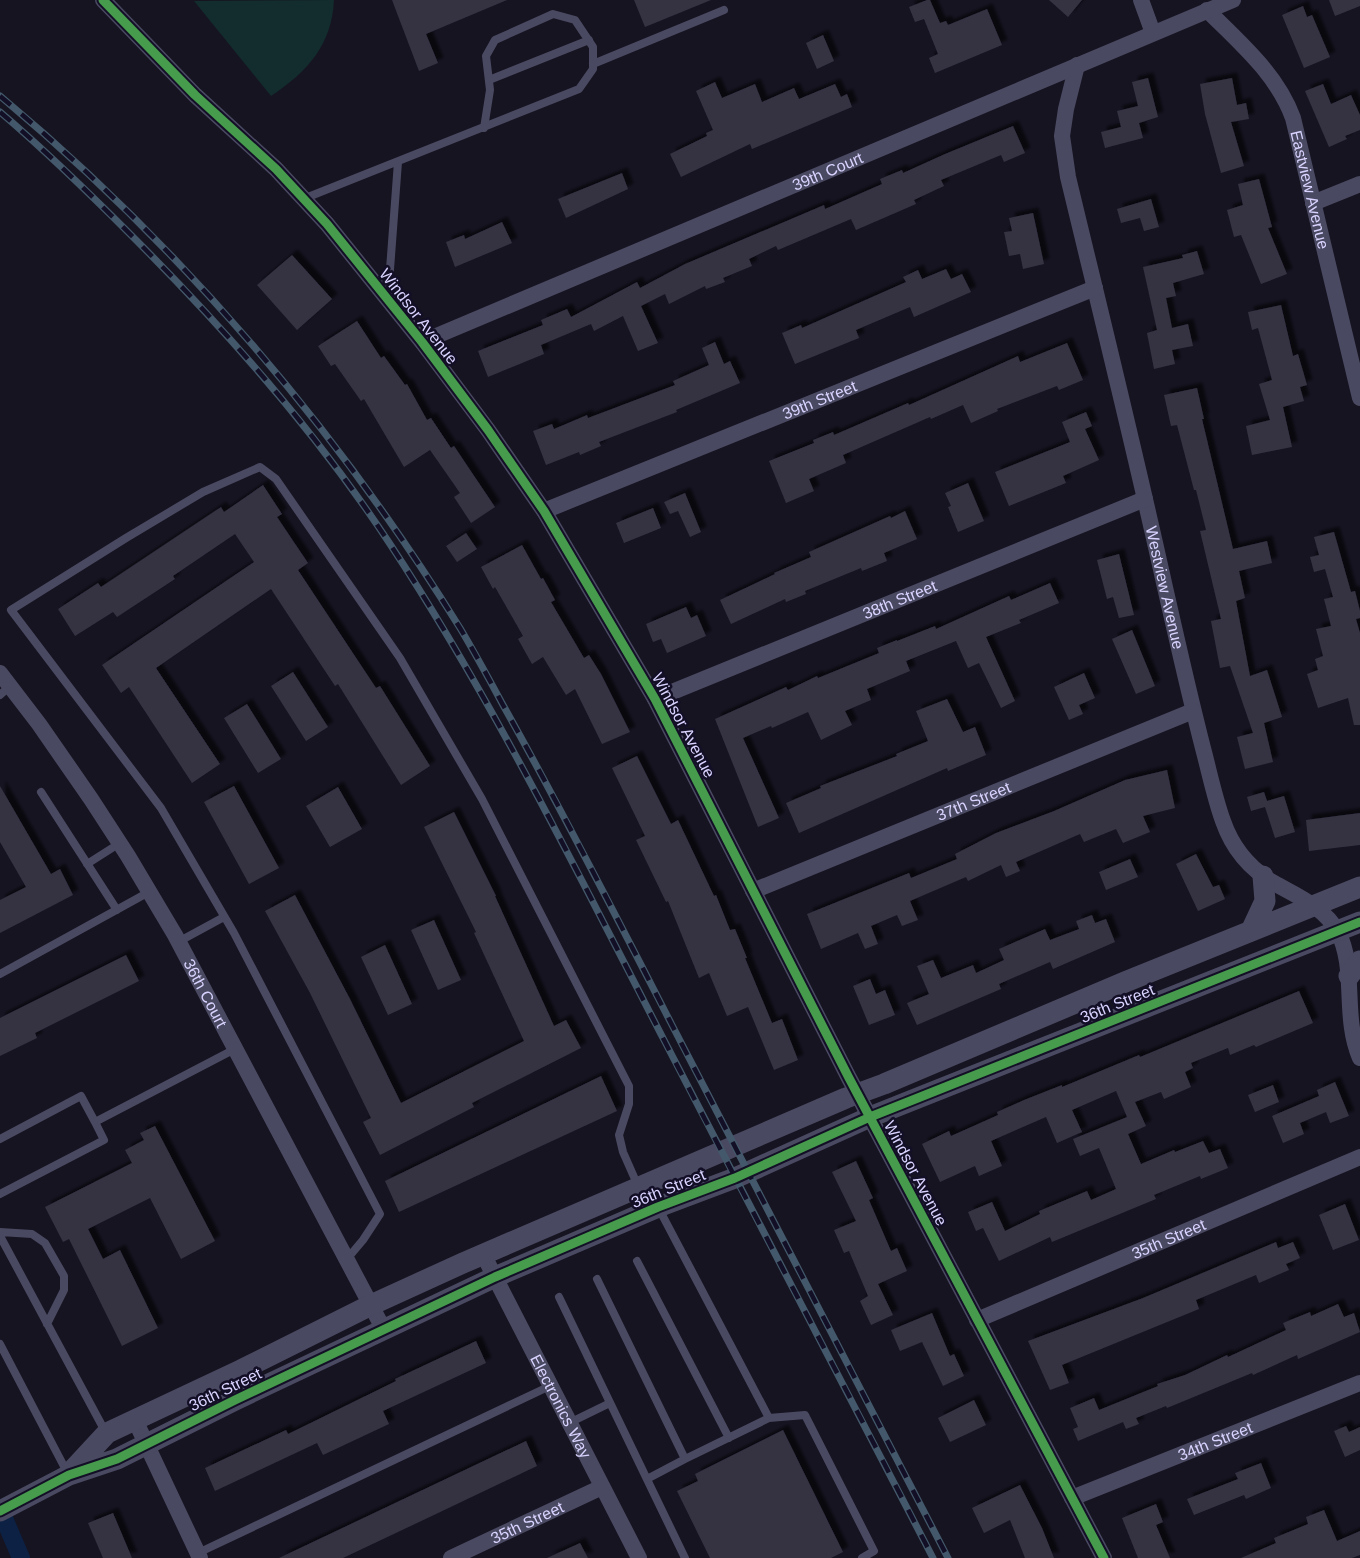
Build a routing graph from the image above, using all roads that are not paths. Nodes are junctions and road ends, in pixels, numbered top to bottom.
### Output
1 (103, 0) edge
2 (1141, 0) edge
3 (1233, 0) edge
4 (724, 10) dead end
5 (1207, 10) junction
6 (1153, 33) junction
7 (589, 40) junction
8 (593, 64) junction
9 (1077, 65) junction
10 (489, 80) junction
11 (484, 128) junction
12 (398, 162) junction
13 (1360, 184) edge
14 (303, 199) junction
15 (1314, 203) junction
16 (1095, 288) junction
17 (388, 300) junction
18 (422, 342) junction
19 (1360, 398) edge
20 (1145, 499) junction
21 (544, 511) junction
22 (3, 685) edge
23 (655, 699) junction
24 (1193, 711) junction
25 (41, 792) dead end
26 (120, 843) junction
27 (87, 864) junction
28 (1263, 876) junction
29 (1360, 887) edge
30 (753, 891) junction
31 (149, 892) junction
32 (1315, 906) junction
33 (117, 910) junction
34 (224, 917) junction
35 (1360, 922) edge
36 (1251, 931) junction
37 (1337, 931) junction
38 (178, 942) junction
39 (1355, 969) edge
40 (0, 974) edge
41 (235, 1049) junction
42 (1360, 1058) edge
43 (857, 1093) junction
44 (870, 1117) junction
45 (95, 1122) junction
46 (0, 1139) edge
47 (1360, 1157) edge
48 (638, 1186) junction
49 (0, 1194) edge
50 (658, 1208) junction
51 (0, 1234) edge
52 (483, 1254) junction
53 (347, 1259) junction
54 (638, 1261) dead end
55 (495, 1277) junction
56 (597, 1279) dead end
57 (559, 1298) dead end
58 (371, 1305) junction
59 (977, 1320) junction
60 (47, 1324) junction
61 (384, 1330) junction
62 (0, 1344) edge
63 (1360, 1383) edge
64 (550, 1386) junction
65 (610, 1403) junction
66 (769, 1418) junction
67 (135, 1420) junction
68 (569, 1423) junction
69 (106, 1433) junction
70 (729, 1438) junction
71 (146, 1445) junction
72 (685, 1460) junction
73 (69, 1475) junction
74 (647, 1479) junction
75 (602, 1486) junction
76 (1072, 1498) junction
77 (0, 1511) edge
78 (199, 1555) edge
79 (452, 1558) edge
80 (639, 1558) edge
81 (685, 1558) edge
82 (862, 1558) edge
83 (1104, 1558) edge

1 - 14 street, Windsor Avenue
2 - 6 street
3 - 5 street, 39th Court
4 - 8 lane
5 - 6 street, 39th Court
5 - 15 street, Eastview Avenue
6 - 9 street, 39th Court
7 - 8 lane
7 - 10 lane
7 - 10 lane
8 - 11 lane
9 - 16 street, Westview Avenue
9 - 18 street, 39th Court
10 - 11 lane
11 - 12 lane
12 - 14 lane
12 - 17 lane
13 - 15 street
14 - 17 street, Windsor Avenue
15 - 19 street, Eastview Avenue
16 - 20 street, Westview Avenue
16 - 21 street, 39th Street
17 - 18 street, Windsor Avenue
18 - 21 street, Windsor Avenue
20 - 23 street, 38th Street
20 - 24 street, Westview Avenue
21 - 23 street, Windsor Avenue
22 - 26 street, 36th Court
23 - 30 street, Windsor Avenue
24 - 28 street, Westview Avenue
24 - 30 street, 37th Street
25 - 27 lane
26 - 27 lane
26 - 31 street, 36th Court
27 - 33 lane
28 - 32 street, Westview Avenue
28 - 36 street
29 - 32 street, 36th Street
30 - 43 street, Windsor Avenue
31 - 33 lane
31 - 38 street, 36th Court
32 - 36 street, 36th Street
32 - 37 street, Westview Avenue
33 - 40 lane
34 - 38 lane
34 - 48 lane
34 - 53 lane
35 - 37 street, 36th Street
36 - 43 street, 36th Street
37 - 39 street, Westview Avenue
37 - 44 street, 36th Street
38 - 41 street, 36th Court
39 - 42 street, Westview Avenue
41 - 45 lane
41 - 53 street, 36th Court
43 - 44 street, Windsor Avenue
43 - 48 street, 36th Street
44 - 50 street, 36th Street
44 - 59 street, Windsor Avenue
45 - 46 lane
45 - 49 lane
47 - 59 street, 35th Street
48 - 52 street, 36th Street
50 - 55 street, 36th Street
50 - 66 lane
51 - 60 lane
51 - 60 lane
52 - 55 street, Electronics Way
52 - 58 street, 36th Street
53 - 58 street, 36th Court
54 - 70 lane
55 - 61 street, 36th Street
55 - 64 street, Electronics Way
56 - 72 lane
57 - 65 lane
58 - 61 street, 36th Court
58 - 67 street, 36th Street
59 - 76 street, Windsor Avenue
60 - 69 lane
61 - 71 street, 36th Street
62 - 73 lane
63 - 76 street, 34th Street
64 - 68 street, Electronics Way
64 - 78 lane
65 - 68 lane
65 - 74 lane
66 - 70 lane
66 - 82 lane
67 - 69 street, 36th Street
67 - 71 street
68 - 75 street, Electronics Way
69 - 73 street, 36th Street
70 - 72 lane
71 - 73 street, 36th Street
71 - 78 street
72 - 74 lane
73 - 77 street, 36th Street
74 - 81 lane
75 - 79 street, 35th Street
75 - 80 street, Electronics Way
76 - 83 street, Windsor Avenue

